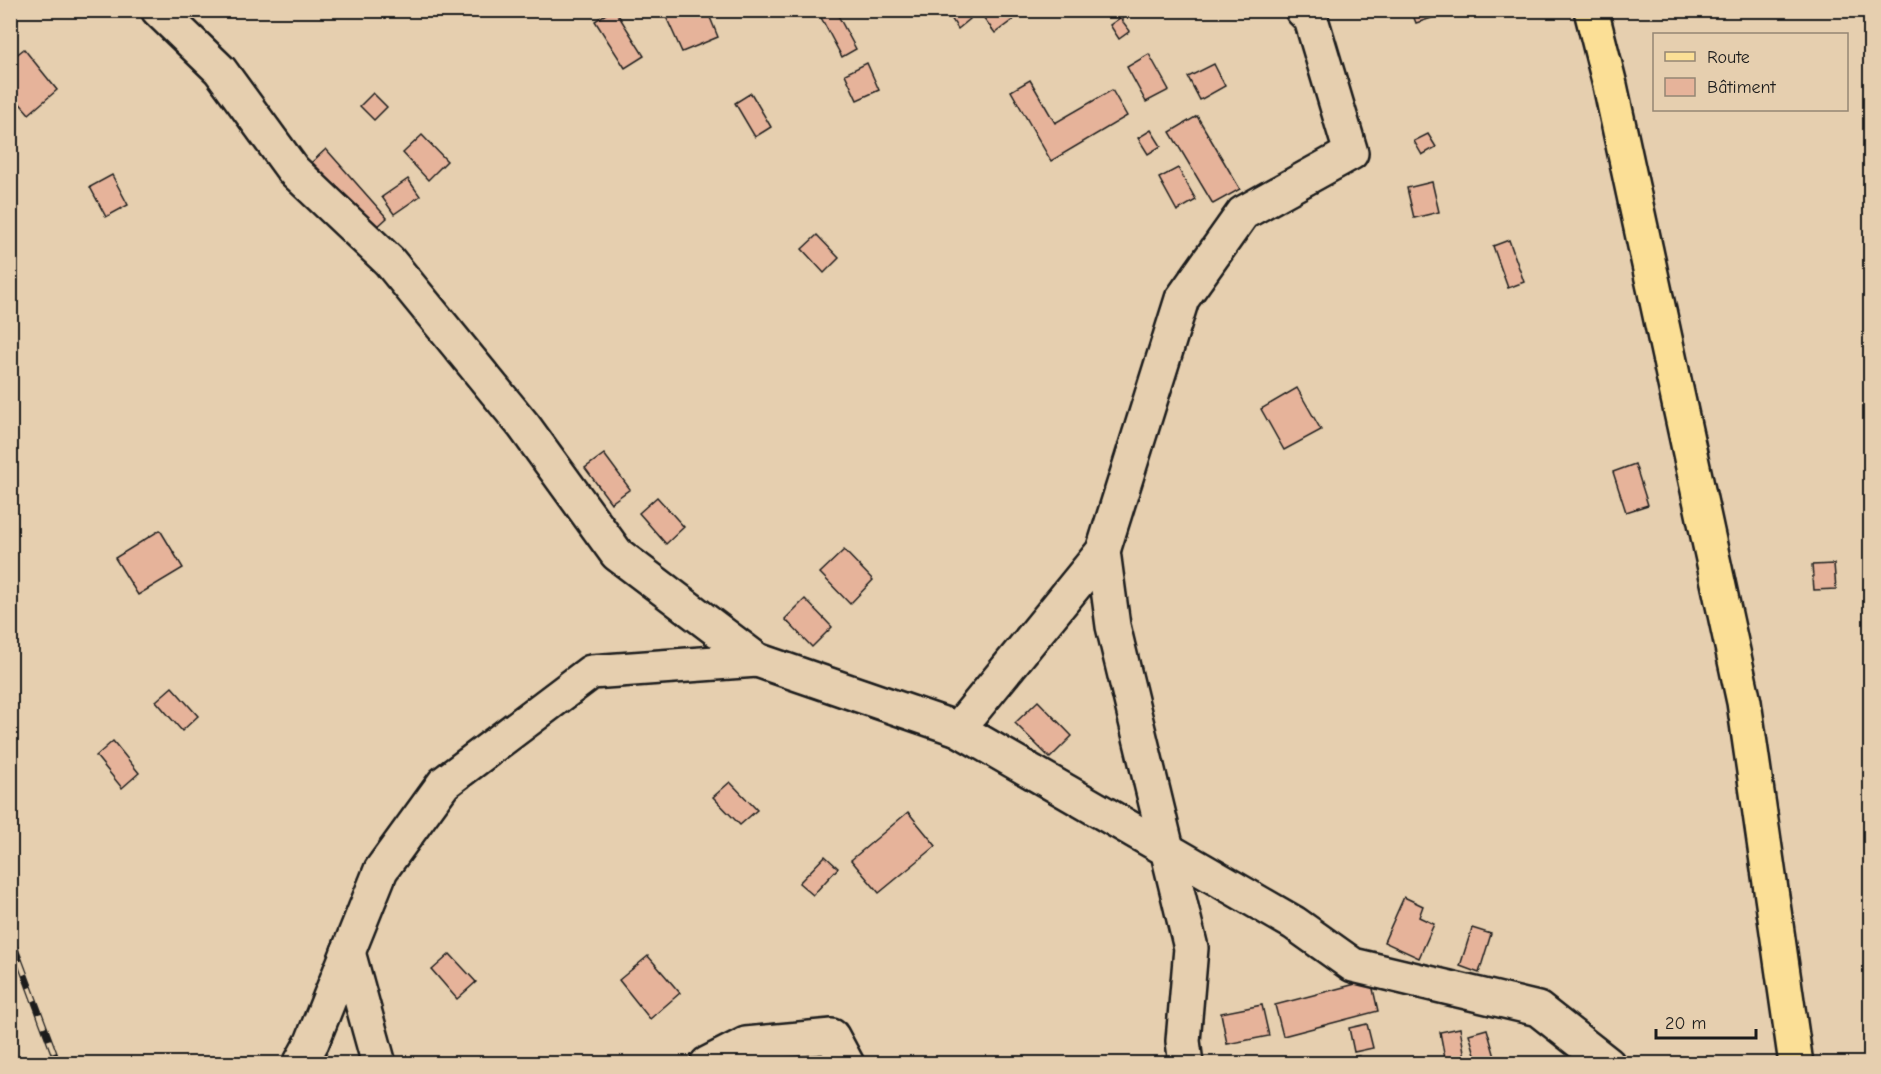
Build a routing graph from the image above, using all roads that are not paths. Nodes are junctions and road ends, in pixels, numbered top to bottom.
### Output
1 (158, 10) edge
2 (1302, 10) edge
3 (1591, 10) edge
4 (1102, 551) junction
5 (757, 660) junction
6 (957, 729) junction
7 (1168, 850) junction
8 (348, 952) junction
9 (300, 1064) edge
10 (379, 1064) edge
11 (707, 1064) edge
12 (847, 1064) edge
13 (1186, 1064) edge
14 (1608, 1064) edge
15 (1796, 1064) edge

1 - 5 street
2 - 4 street
3 - 15 main road
4 - 6 street
4 - 7 street
5 - 6 street
5 - 8 street
6 - 7 street
7 - 13 street
7 - 14 street
8 - 9 street
8 - 10 street
11 - 12 street

